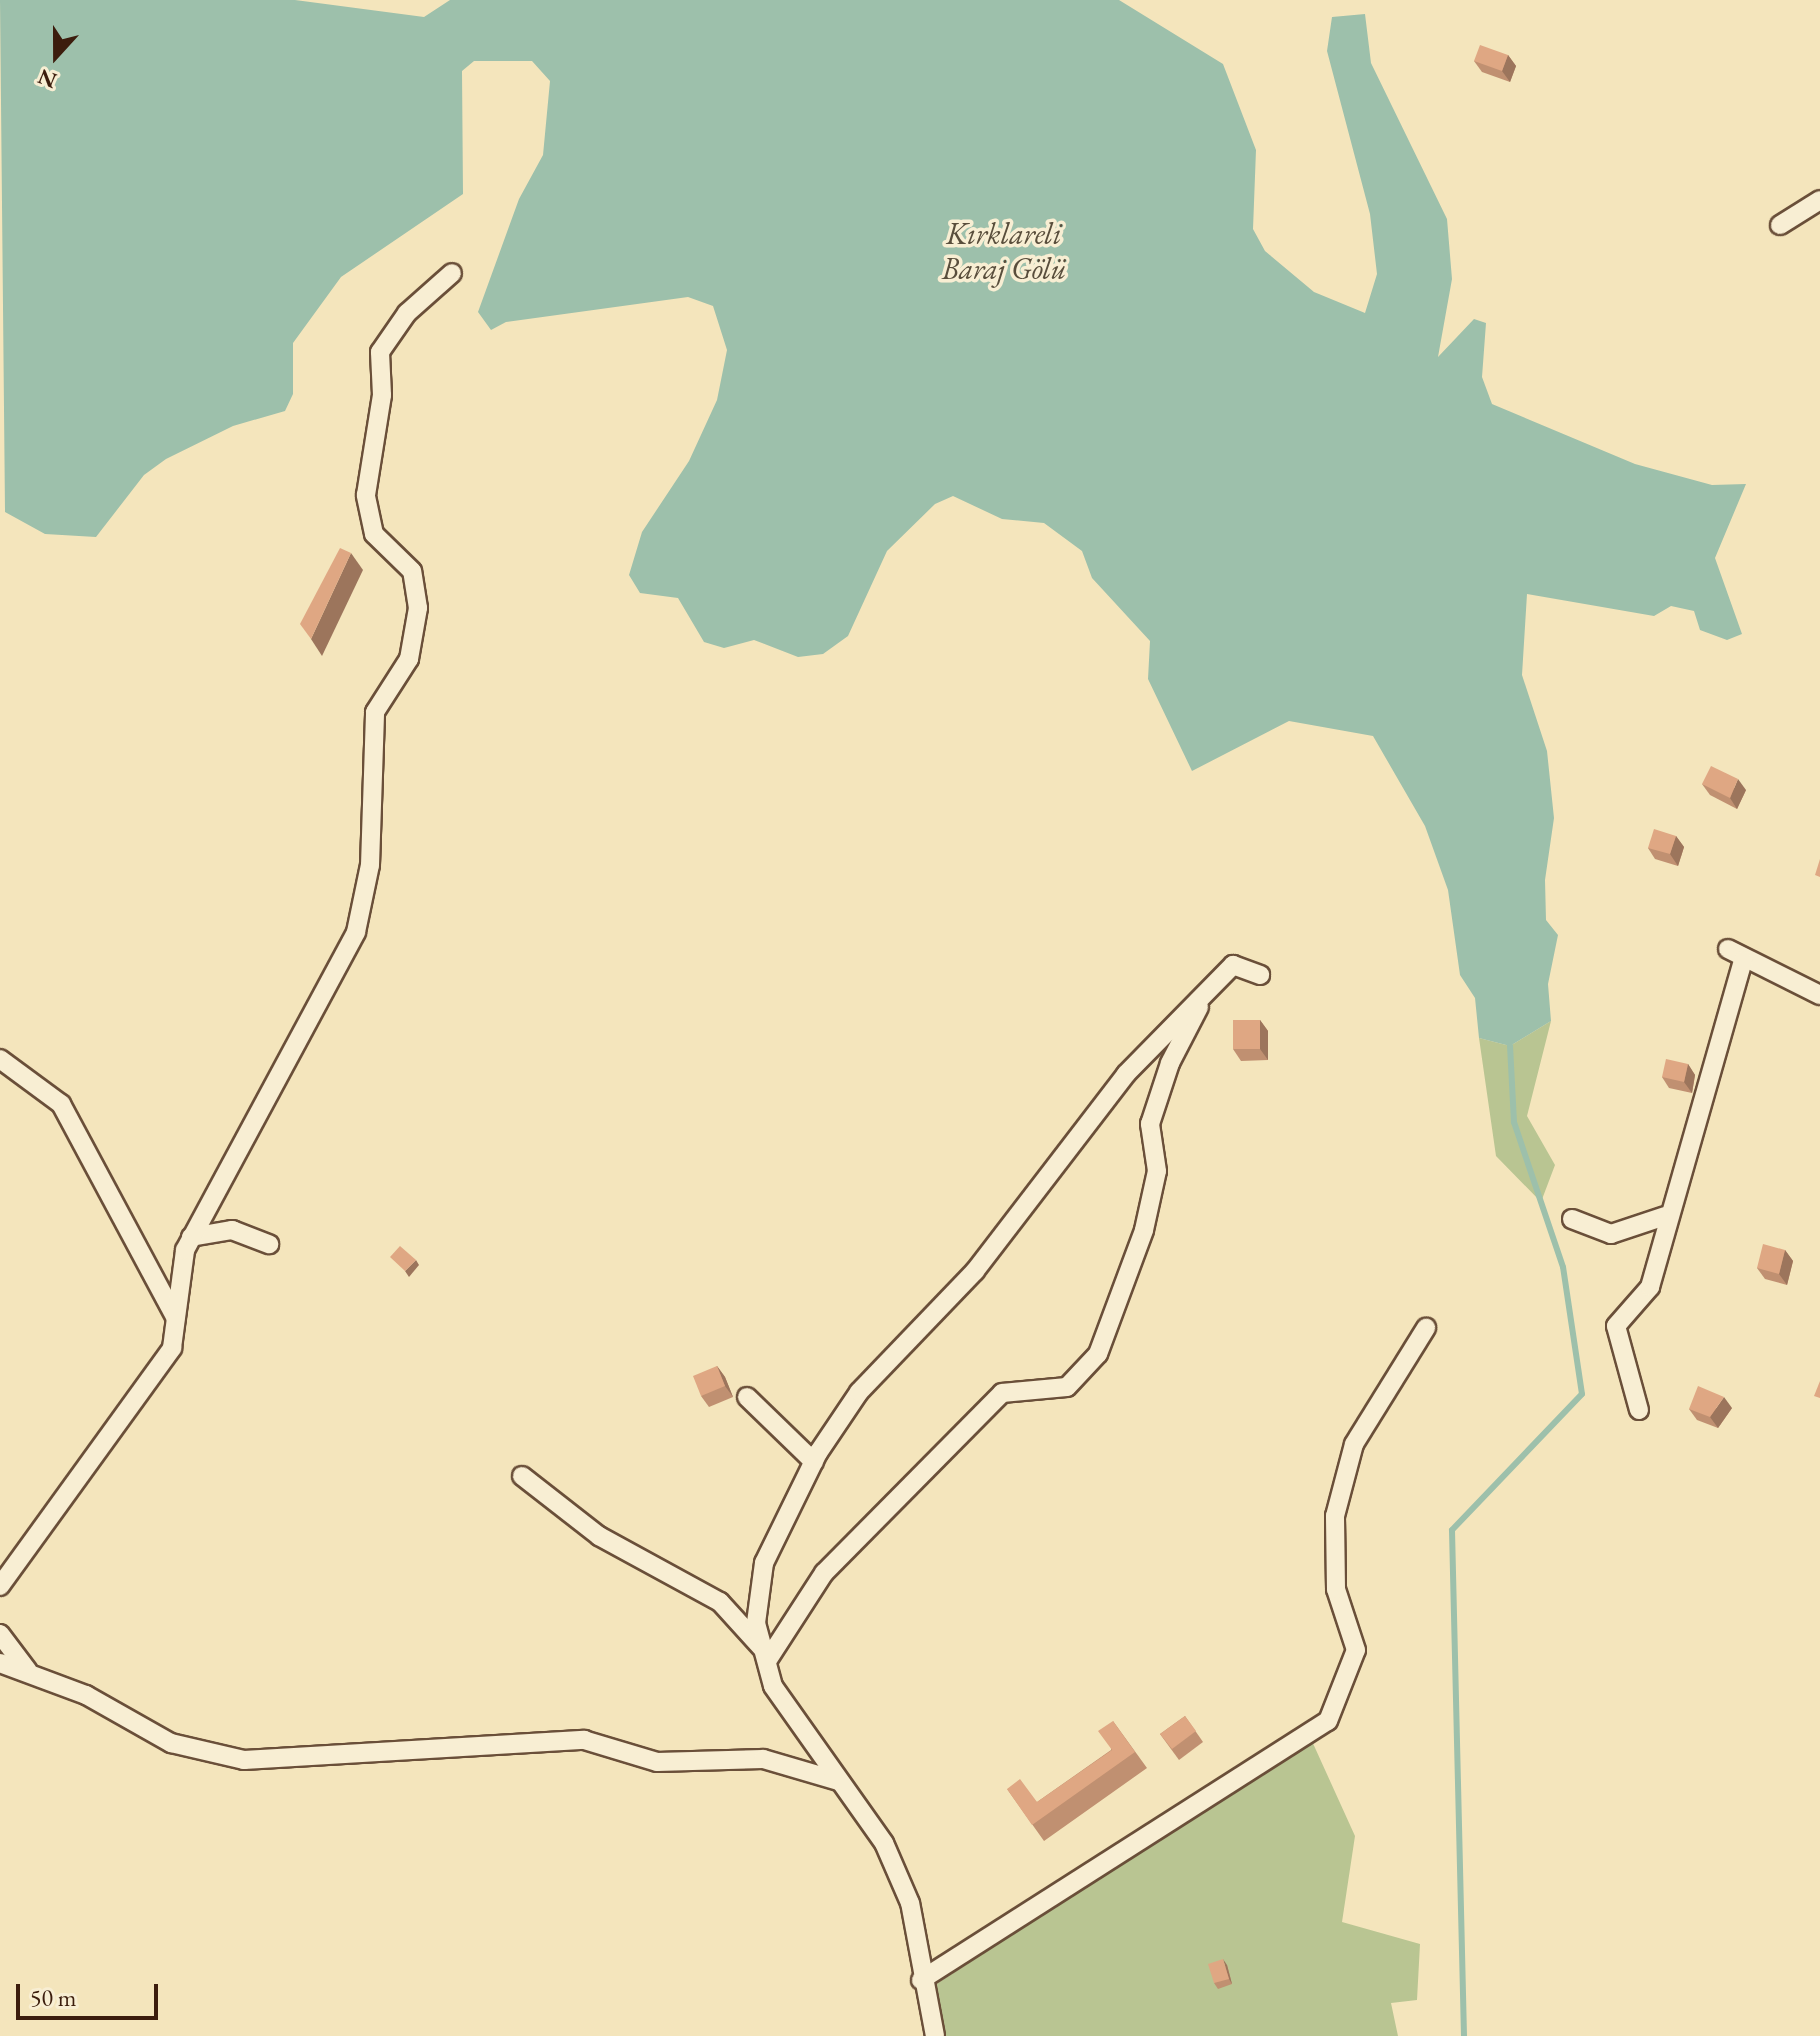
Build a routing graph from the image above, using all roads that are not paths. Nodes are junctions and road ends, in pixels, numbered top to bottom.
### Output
1 (1820, 200) edge
2 (1780, 225) dead end
3 (452, 273) dead end
4 (1260, 975) dead end
5 (1209, 988) junction
6 (1820, 995) edge
7 (0, 1059) edge
8 (1665, 1216) junction
9 (1572, 1219) dead end
10 (191, 1237) junction
11 (269, 1244) dead end
12 (175, 1317) junction
13 (1426, 1328) dead end
14 (747, 1397) dead end
15 (1639, 1410) dead end
16 (814, 1462) junction
17 (522, 1476) dead end
18 (0, 1586) edge
19 (0, 1634) edge
20 (765, 1655) junction
21 (0, 1663) edge
22 (28, 1671) junction
23 (838, 1781) junction
24 (921, 1980) junction
25 (935, 2036) edge

1 - 2 street
3 - 10 street
4 - 5 street
5 - 16 street
5 - 20 street
6 - 8 street
7 - 12 street
8 - 9 street
8 - 15 street
10 - 11 street
10 - 12 street
12 - 18 street
13 - 24 street
14 - 16 street
16 - 20 street
17 - 20 street
19 - 22 street
20 - 23 street
21 - 22 street
22 - 23 street
23 - 24 street
24 - 25 street

